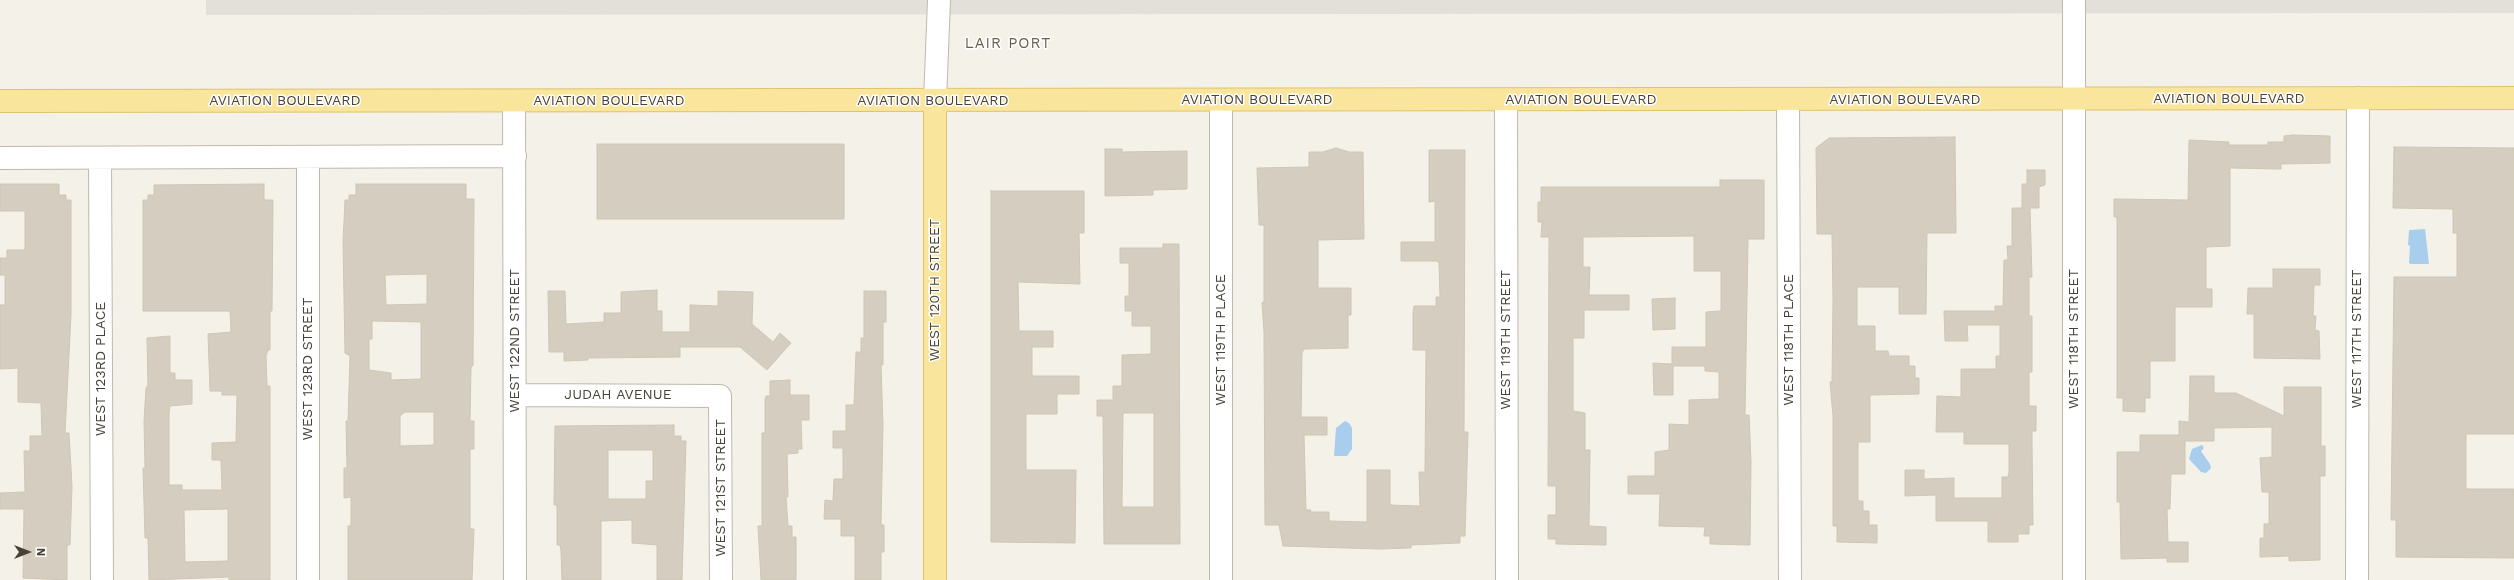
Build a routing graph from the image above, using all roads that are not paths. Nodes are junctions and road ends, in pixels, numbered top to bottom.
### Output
1 (939, 0) edge
2 (2074, 0) edge
3 (2358, 98) junction
4 (2514, 98) edge
5 (2074, 99) junction
6 (1221, 100) junction
7 (1506, 100) junction
8 (1788, 100) junction
9 (514, 101) junction
10 (935, 101) junction
11 (0, 102) edge
12 (514, 156) junction
13 (0, 158) edge
14 (100, 158) junction
15 (308, 158) junction
16 (515, 395) junction
17 (720, 396) joint
18 (102, 580) edge
19 (308, 580) edge
20 (515, 580) edge
21 (721, 580) edge
22 (935, 580) edge
23 (1221, 580) edge
24 (1507, 580) edge
25 (1790, 580) edge
26 (2074, 580) edge
27 (2357, 580) edge

1 - 10 street, WEST 120TH STREET
2 - 5 street, WEST 118TH STREET
3 - 4 main road, AVIATION BOULEVARD
3 - 5 main road, AVIATION BOULEVARD
3 - 27 street, WEST 117TH STREET
5 - 8 main road, AVIATION BOULEVARD
5 - 26 street, WEST 118TH STREET
6 - 7 main road, AVIATION BOULEVARD
6 - 10 main road, AVIATION BOULEVARD
6 - 23 street, WEST 119TH PLACE
7 - 8 main road, AVIATION BOULEVARD
7 - 24 street, WEST 119TH STREET
8 - 25 street, WEST 118TH PLACE
9 - 10 main road, AVIATION BOULEVARD
9 - 11 main road, AVIATION BOULEVARD
9 - 12 street, WEST 122ND STREET
10 - 22 main road, WEST 120TH STREET
12 - 15 street
12 - 16 street, WEST 122ND STREET
13 - 14 street
14 - 15 street
14 - 18 street, WEST 123RD PLACE
15 - 19 street, WEST 123RD STREET
16 - 17 street, JUDAH AVENUE
16 - 20 street, WEST 122ND STREET
17 - 21 street, WEST 121ST STREET

